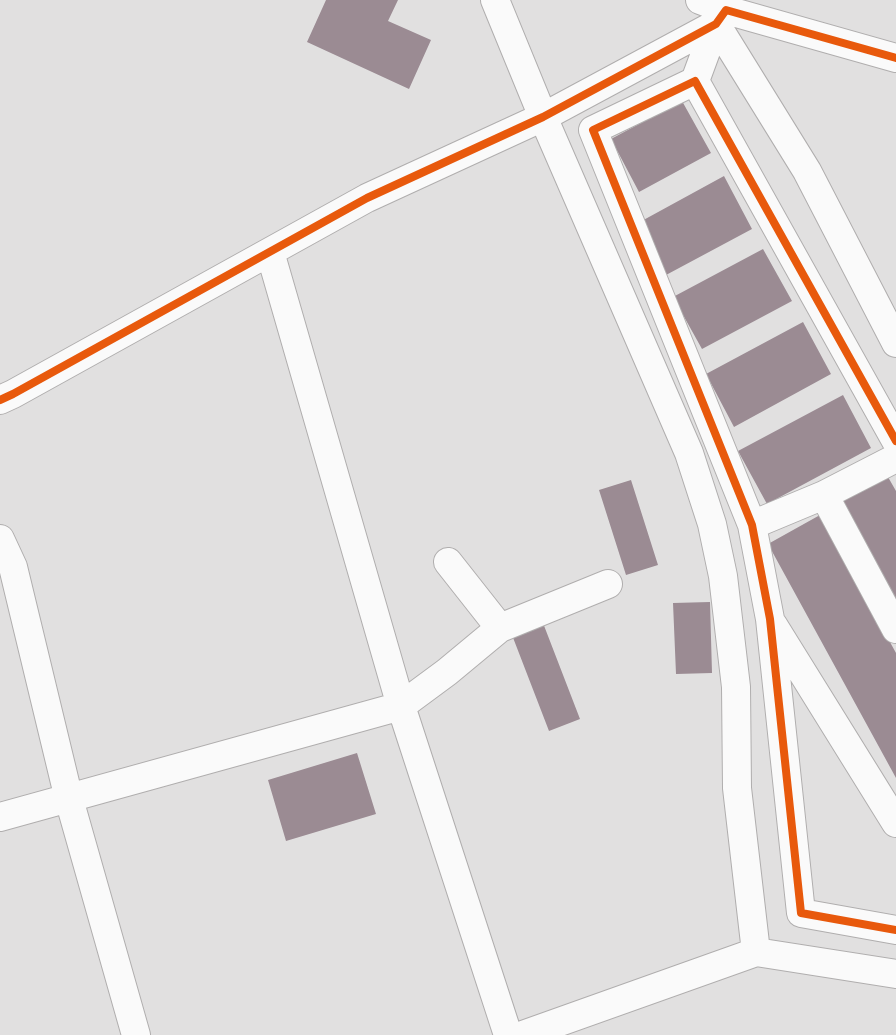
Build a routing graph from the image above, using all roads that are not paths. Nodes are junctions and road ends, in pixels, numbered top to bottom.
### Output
1 (495, 0) edge
2 (700, 0) edge
3 (721, 17) junction
4 (896, 58) edge
5 (695, 81) junction
6 (543, 117) junction
7 (270, 252) junction
8 (896, 343) edge
9 (0, 400) edge
10 (896, 441) edge
11 (896, 458) edge
12 (824, 495) junction
13 (752, 526) junction
14 (0, 538) edge
15 (448, 562) dead end
16 (608, 584) dead end
17 (770, 620) junction
18 (500, 628) junction
19 (896, 629) edge
20 (401, 706) junction
21 (69, 799) junction
22 (0, 817) edge
23 (896, 823) edge
24 (896, 930) edge
25 (756, 952) junction
26 (896, 974) edge
27 (136, 1035) edge
28 (508, 1035) edge
29 (523, 1035) edge

1 - 6 street
2 - 3 street
3 - 4 street
3 - 5 street
3 - 6 street
3 - 8 street
5 - 10 street
5 - 13 street
6 - 7 street
6 - 25 street
7 - 9 street
7 - 20 street
11 - 12 street
12 - 13 street
12 - 19 street
13 - 17 street
14 - 21 street
15 - 18 street
16 - 18 street
17 - 23 street
17 - 24 street
18 - 20 street
20 - 21 street
20 - 28 street
21 - 22 street
21 - 27 street
25 - 26 street
25 - 29 street

